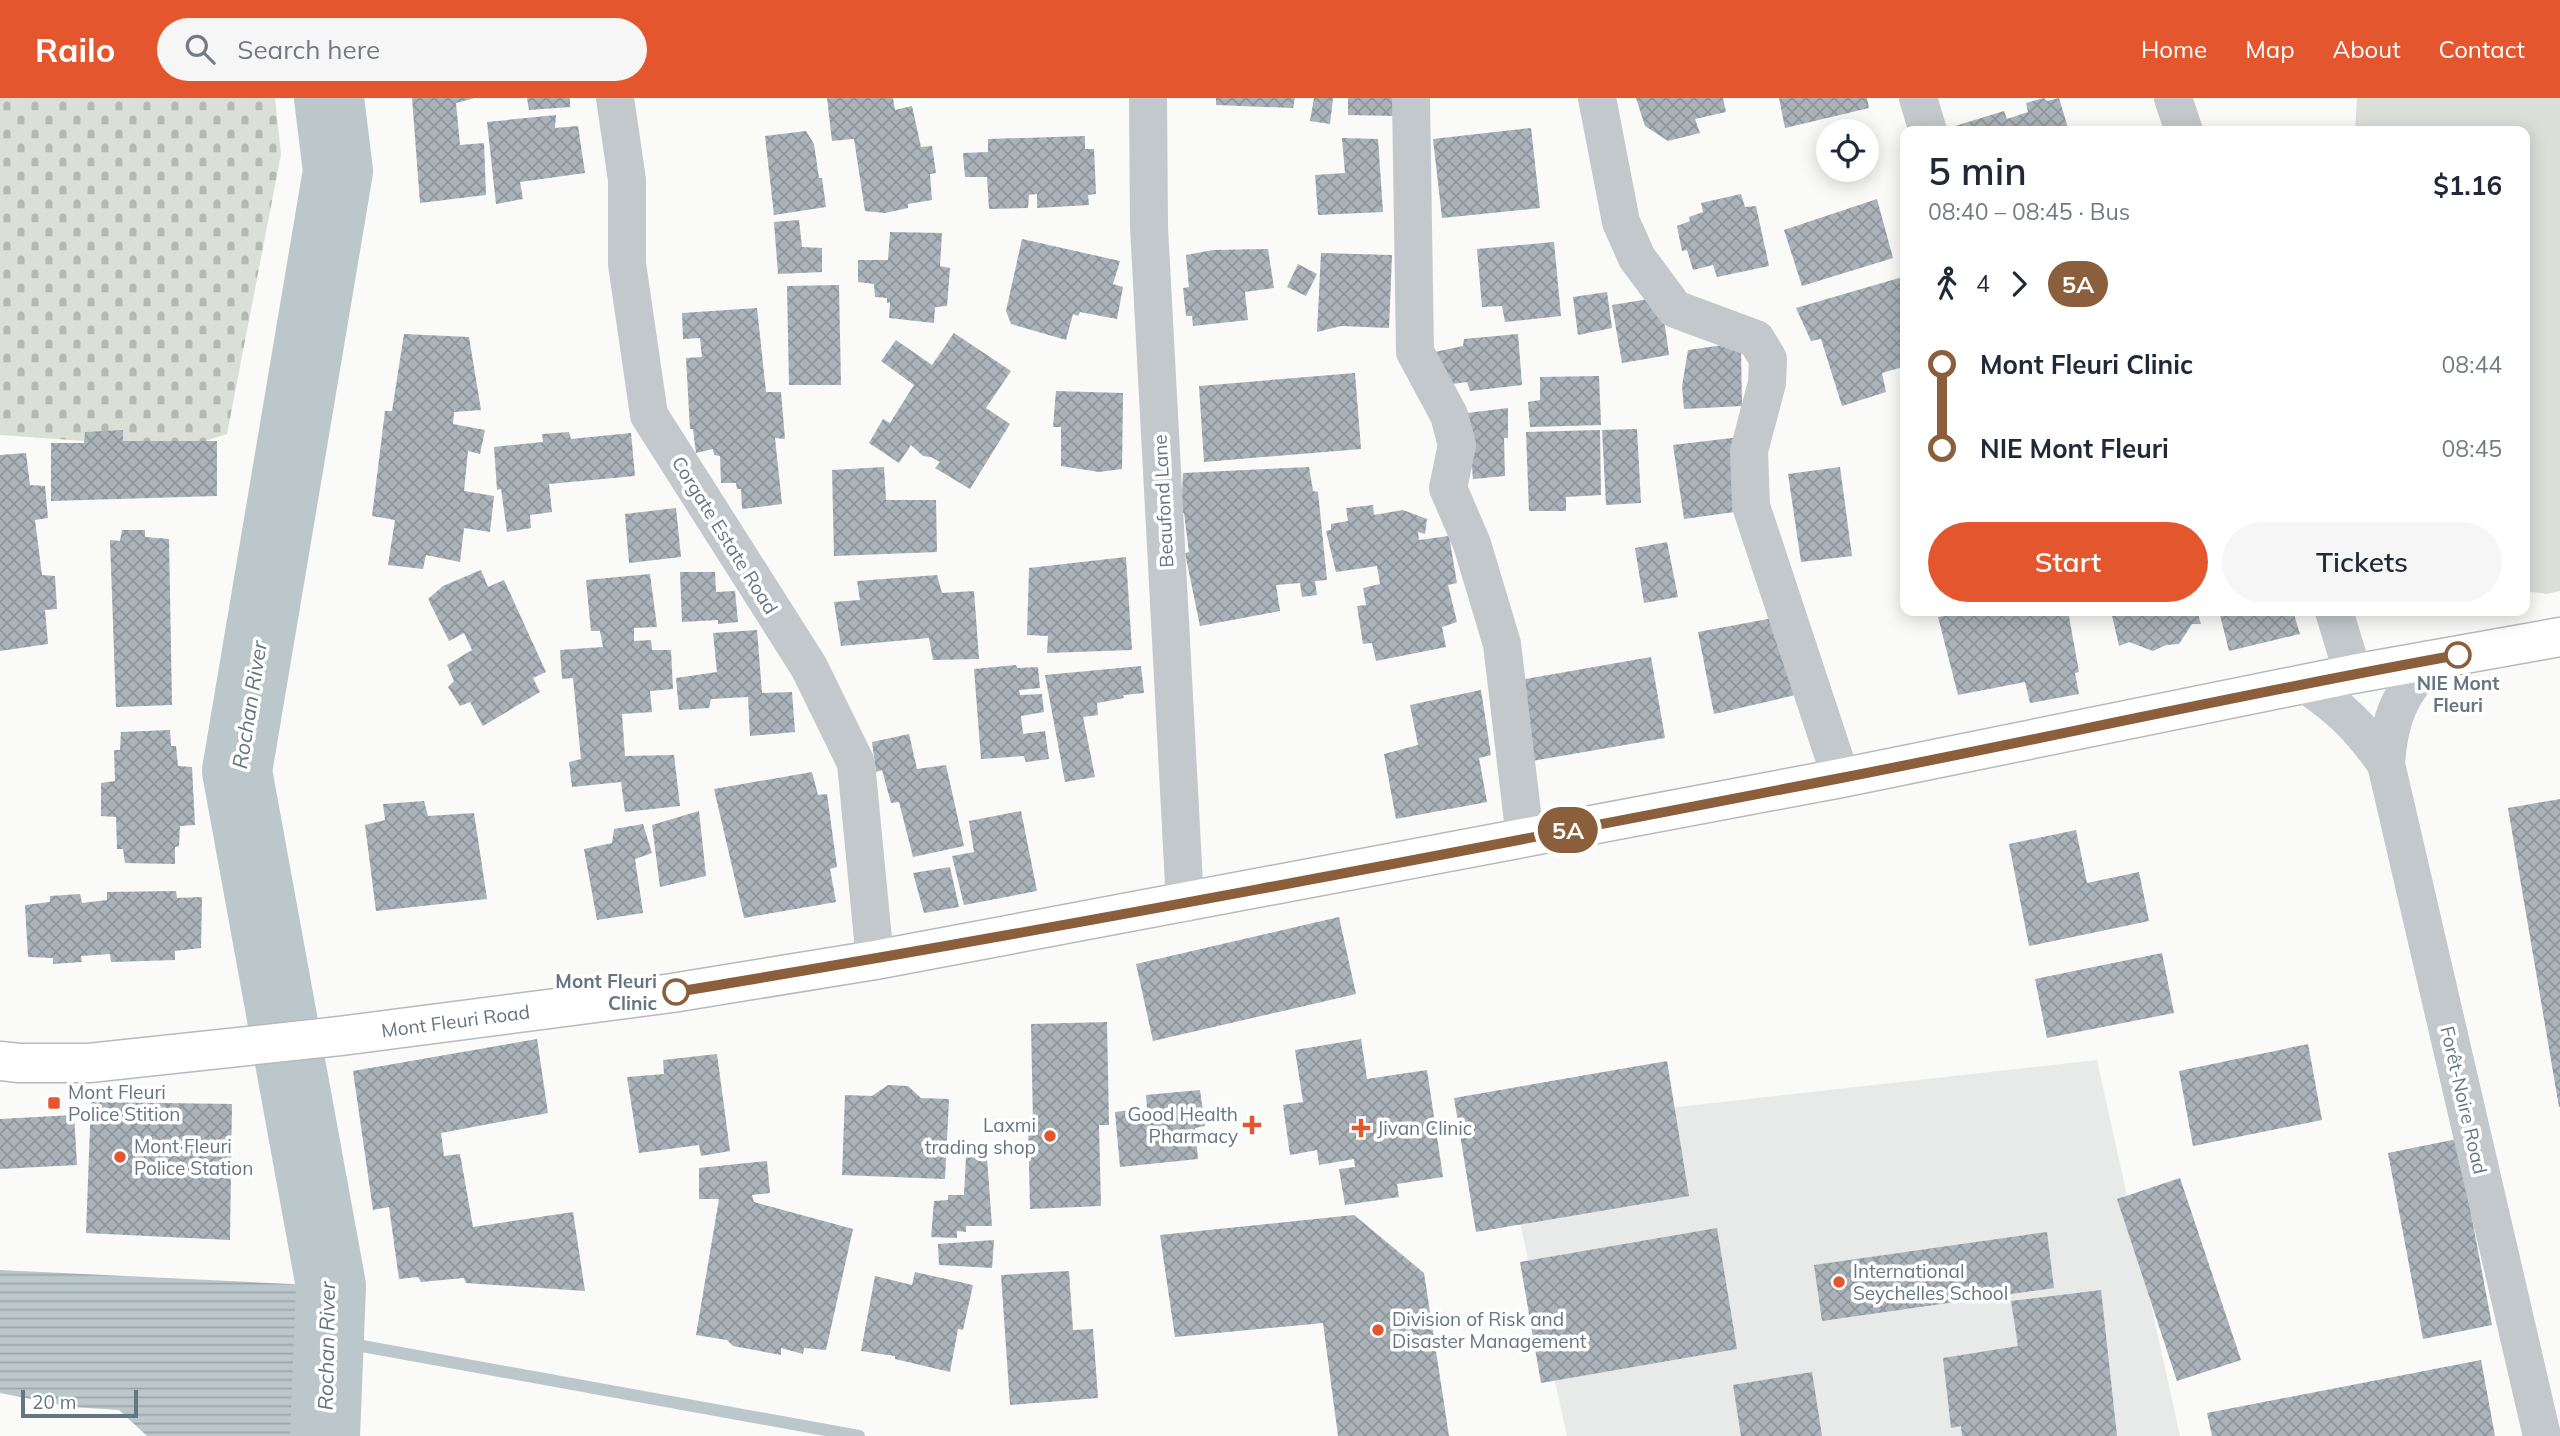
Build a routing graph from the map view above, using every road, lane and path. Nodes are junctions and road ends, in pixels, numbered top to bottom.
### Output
1 (615, 98) edge
2 (1149, 98) edge
3 (1411, 98) edge
4 (1597, 98) edge
5 (1918, 98) edge
6 (2173, 98) edge
7 (1926, 126) edge
8 (2181, 126) edge
9 (2336, 616) edge
10 (2560, 637) edge
11 (2431, 660) junction
12 (2353, 674) junction
13 (2305, 684) junction
14 (2386, 764) junction
15 (1841, 778) junction
16 (1525, 838) junction
17 (1185, 903) junction
18 (875, 960) junction
19 (0, 1061) edge
20 (2542, 1436) edge

1 - 18 street, Corgate Estate Road
2 - 17 street, Beaufond Lane
3 - 16 street
4 - 15 street
5 - 7 street
6 - 8 street
9 - 12 street
10 - 11 main road, Mont Fleuri Road
11 - 12 main road, Mont Fleuri Road
11 - 14 street, Forêt-Noire Road
12 - 13 main road, Mont Fleuri Road
13 - 14 street, Forêt-Noire Road
13 - 15 main road, Mont Fleuri Road
14 - 20 street, Forêt-Noire Road
15 - 16 main road, Mont Fleuri Road
16 - 17 main road, Mont Fleuri Road
17 - 18 main road, Mont Fleuri Road
18 - 19 main road, Mont Fleuri Road

